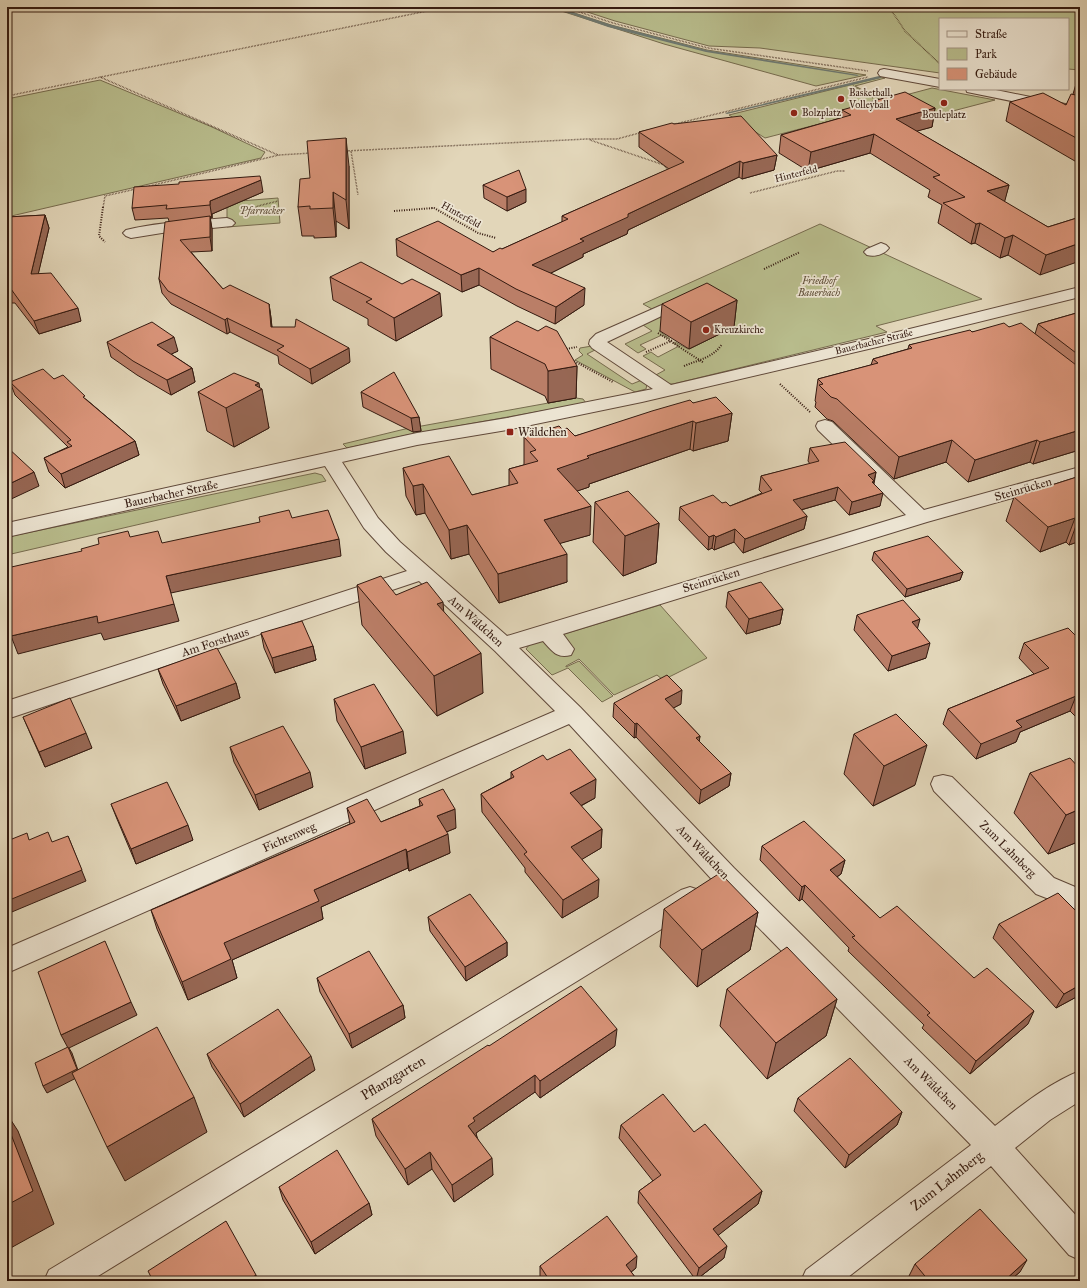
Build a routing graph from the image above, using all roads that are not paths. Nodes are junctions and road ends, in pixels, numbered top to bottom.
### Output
1 (884, 73) road end
2 (939, 83) edge
3 (977, 90) edge
4 (1080, 111) edge
5 (227, 223) dead end
6 (131, 233) dead end
7 (1080, 292) edge
8 (664, 309) dead end
9 (930, 313) dead end
10 (989, 314) junction
11 (952, 324) junction
12 (1003, 325) edge
13 (668, 391) junction
14 (824, 426) road end
15 (333, 459) junction
16 (1080, 473) edge
17 (920, 517) junction
18 (7, 530) edge
19 (422, 573) junction
20 (547, 631) junction
21 (503, 645) junction
22 (563, 649) dead end
23 (7, 710) edge
24 (572, 713) junction
25 (943, 784) dead end
26 (726, 876) junction
27 (1080, 900) edge
28 (7, 961) edge
29 (1080, 1084) edge
30 (993, 1146) junction
31 (1080, 1244) edge
32 (60, 1281) edge
33 (817, 1281) edge

1 - 2 street
3 - 4 street
5 - 6 street
7 - 10 street, Bauerbacher Straße
8 - 13 street
9 - 11 street
10 - 11 street, Bauerbacher Straße
10 - 12 street
11 - 13 street, Bauerbacher Straße
13 - 15 street, Bauerbacher Straße
14 - 17 street
15 - 18 street, Bauerbacher Straße
15 - 19 street, Am Wäldchen
16 - 17 street, Steinrücken
17 - 20 street, Steinrücken
19 - 21 street, Am Wäldchen
19 - 23 street, Am Forsthaus
20 - 21 street, Steinrücken
20 - 22 street
21 - 24 street, Am Wäldchen
24 - 26 street, Am Wäldchen
24 - 28 street, Fichtenweg
25 - 27 street, Zum Lahnberg
26 - 30 street, Am Wäldchen
26 - 32 street, Pflanzgarten
29 - 30 street, Zum Lahnberg
30 - 31 street, Am Wäldchen
30 - 33 street, Zum Lahnberg

